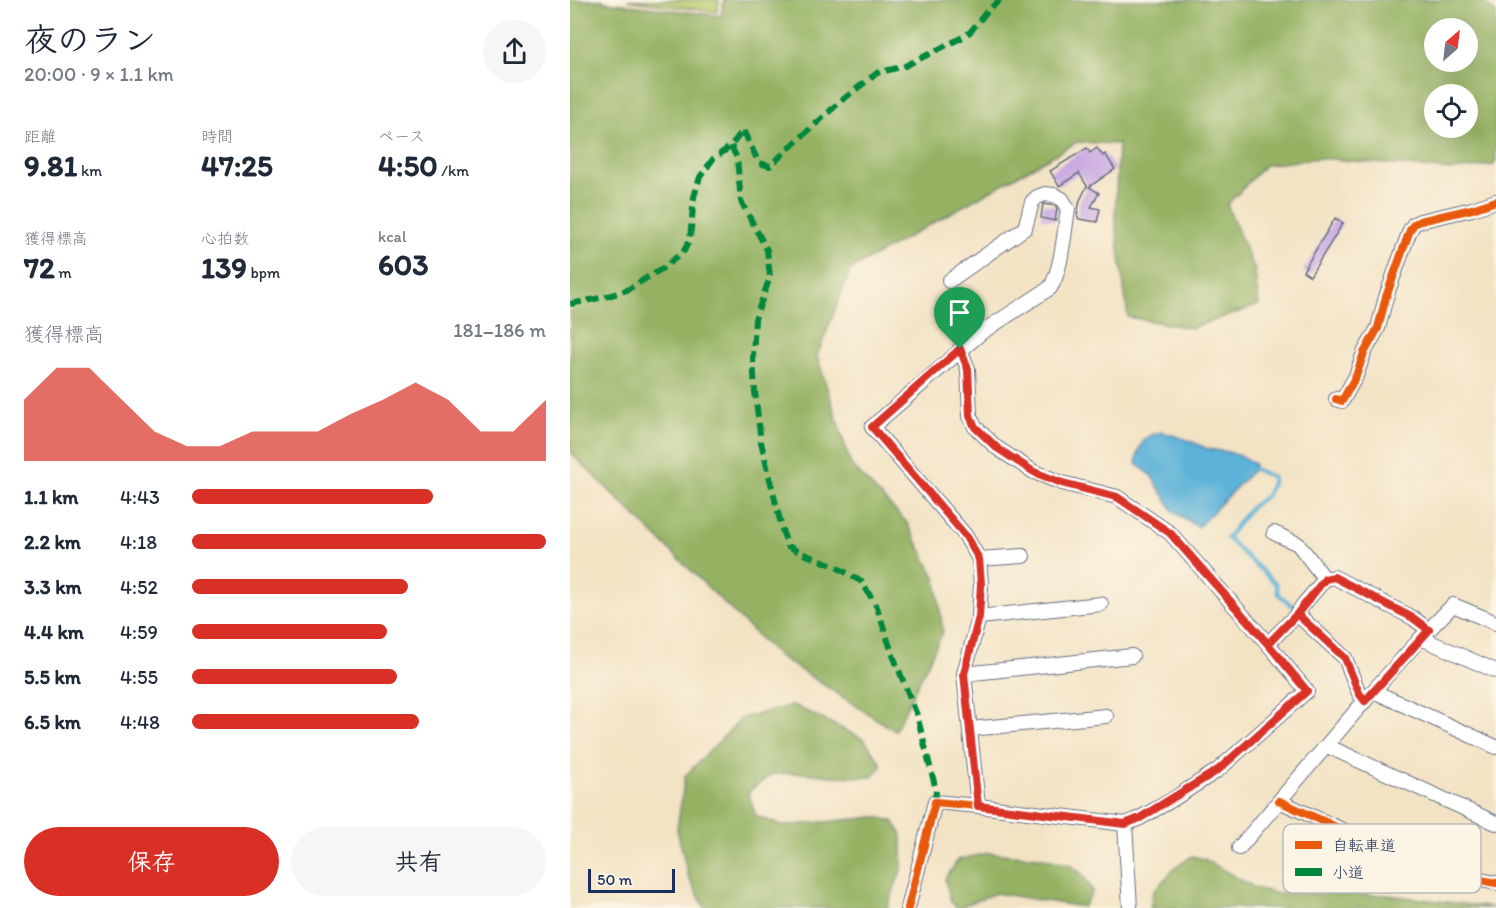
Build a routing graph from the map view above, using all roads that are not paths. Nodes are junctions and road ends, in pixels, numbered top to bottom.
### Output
1 (1496, 201) edge
2 (949, 281) dead end
3 (960, 349) junction
4 (1336, 399) dead end
5 (1274, 533) dead end
6 (1023, 556) dead end
7 (979, 559) junction
8 (1325, 579) junction
9 (1101, 604) dead end
10 (1297, 614) junction
11 (979, 617) junction
12 (1496, 623) edge
13 (1425, 634) junction
14 (1268, 644) junction
15 (1132, 656) dead end
16 (1496, 671) edge
17 (964, 674) junction
18 (1369, 696) junction
19 (1106, 716) dead end
20 (970, 729) junction
21 (1328, 746) junction
22 (1496, 747) edge
23 (1279, 801) junction
24 (978, 806) junction
25 (1496, 823) edge
26 (1125, 824) junction
27 (1329, 824) edge
28 (1239, 848) dead end
29 (1481, 880) edge
30 (1496, 883) edge
31 (908, 908) edge
32 (1130, 908) edge

1 - 4 street
2 - 3 street
3 - 7 street
3 - 14 street
5 - 8 street
6 - 7 street
7 - 11 street
8 - 10 street
8 - 13 street
9 - 11 street
10 - 14 street
10 - 18 street
11 - 17 street
12 - 13 street
13 - 16 street
13 - 18 street
14 - 26 street
15 - 17 street
17 - 20 street
18 - 21 street
18 - 22 street
19 - 20 street
20 - 24 street
21 - 23 street
21 - 25 street
23 - 27 street
23 - 28 street
24 - 26 street
24 - 31 street
26 - 32 street
29 - 30 street

